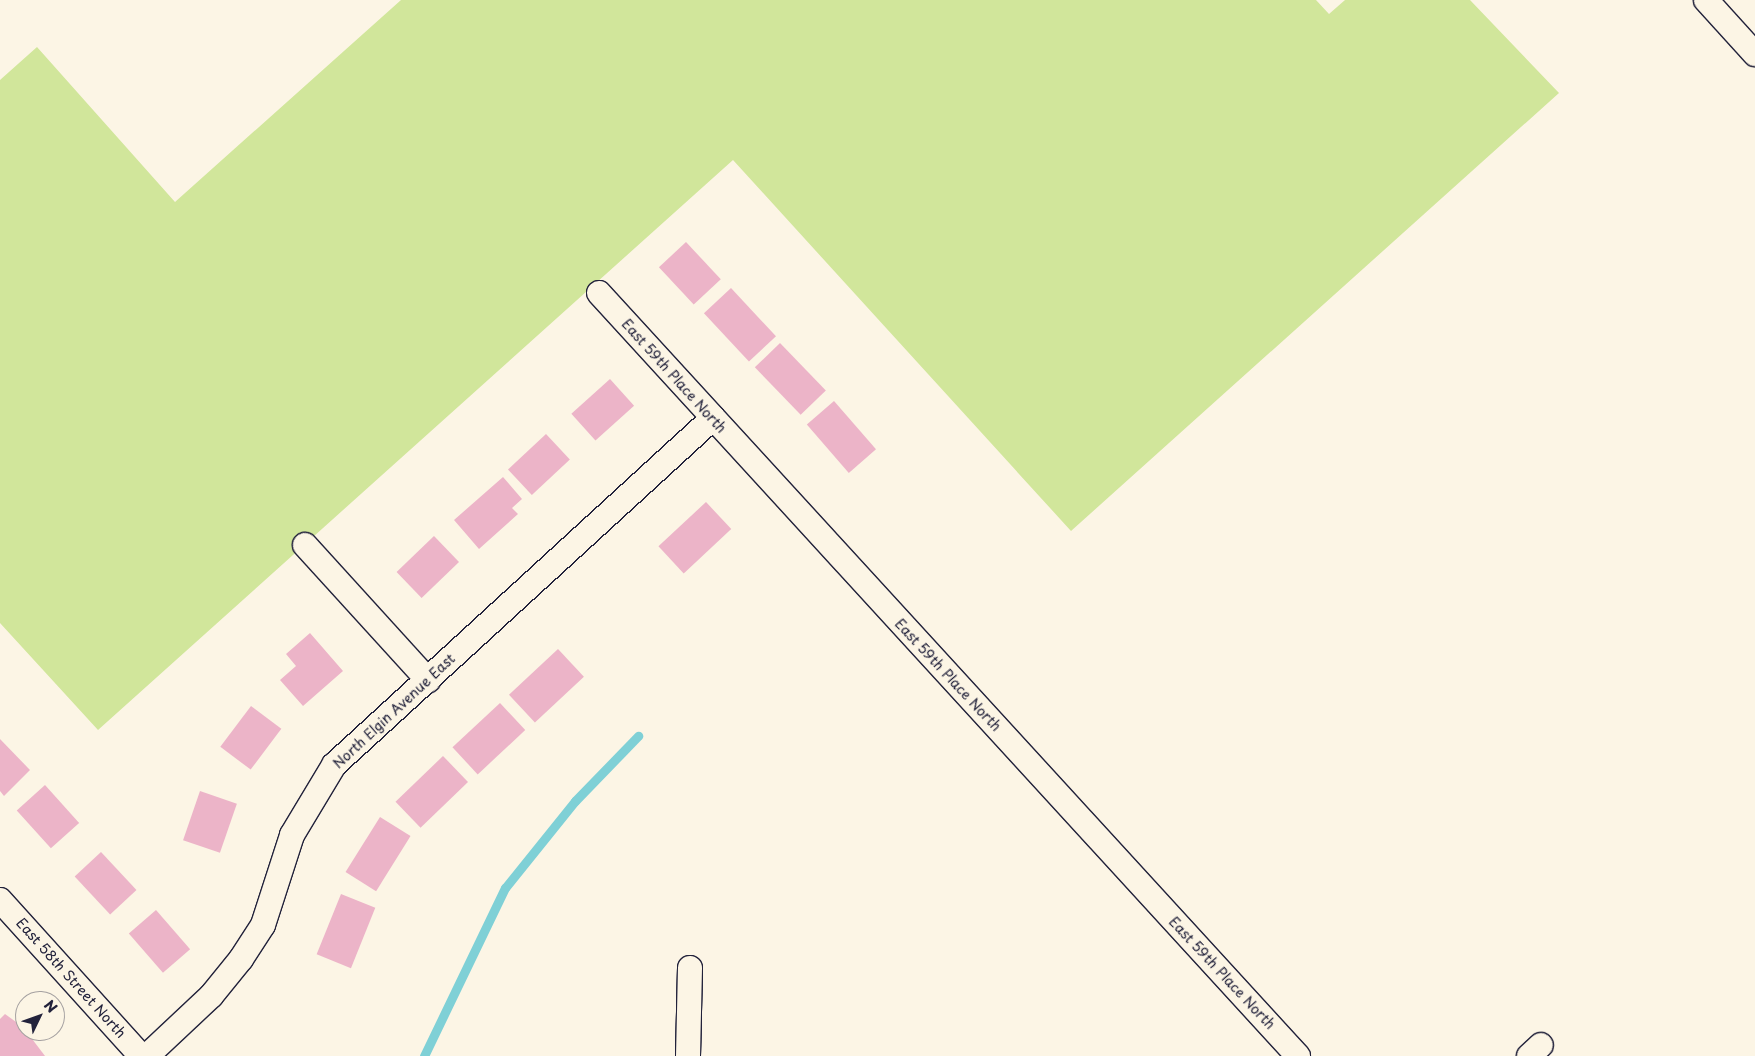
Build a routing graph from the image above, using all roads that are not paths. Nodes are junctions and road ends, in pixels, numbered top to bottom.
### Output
1 (1706, 0) edge
2 (1755, 54) edge
3 (599, 293) dead end
4 (713, 418) junction
5 (304, 545) dead end
6 (428, 680) junction
7 (0, 900) edge
8 (690, 968) dead end
9 (141, 1056) edge
10 (147, 1056) edge
11 (688, 1056) edge
12 (1298, 1056) edge

1 - 2 street
3 - 4 street, East 59th Place North
4 - 6 street, North Elgin Avenue East
4 - 12 street, East 59th Place North
5 - 6 street
6 - 10 street, North Elgin Avenue East
7 - 9 street, East 58th Street North
8 - 11 street

